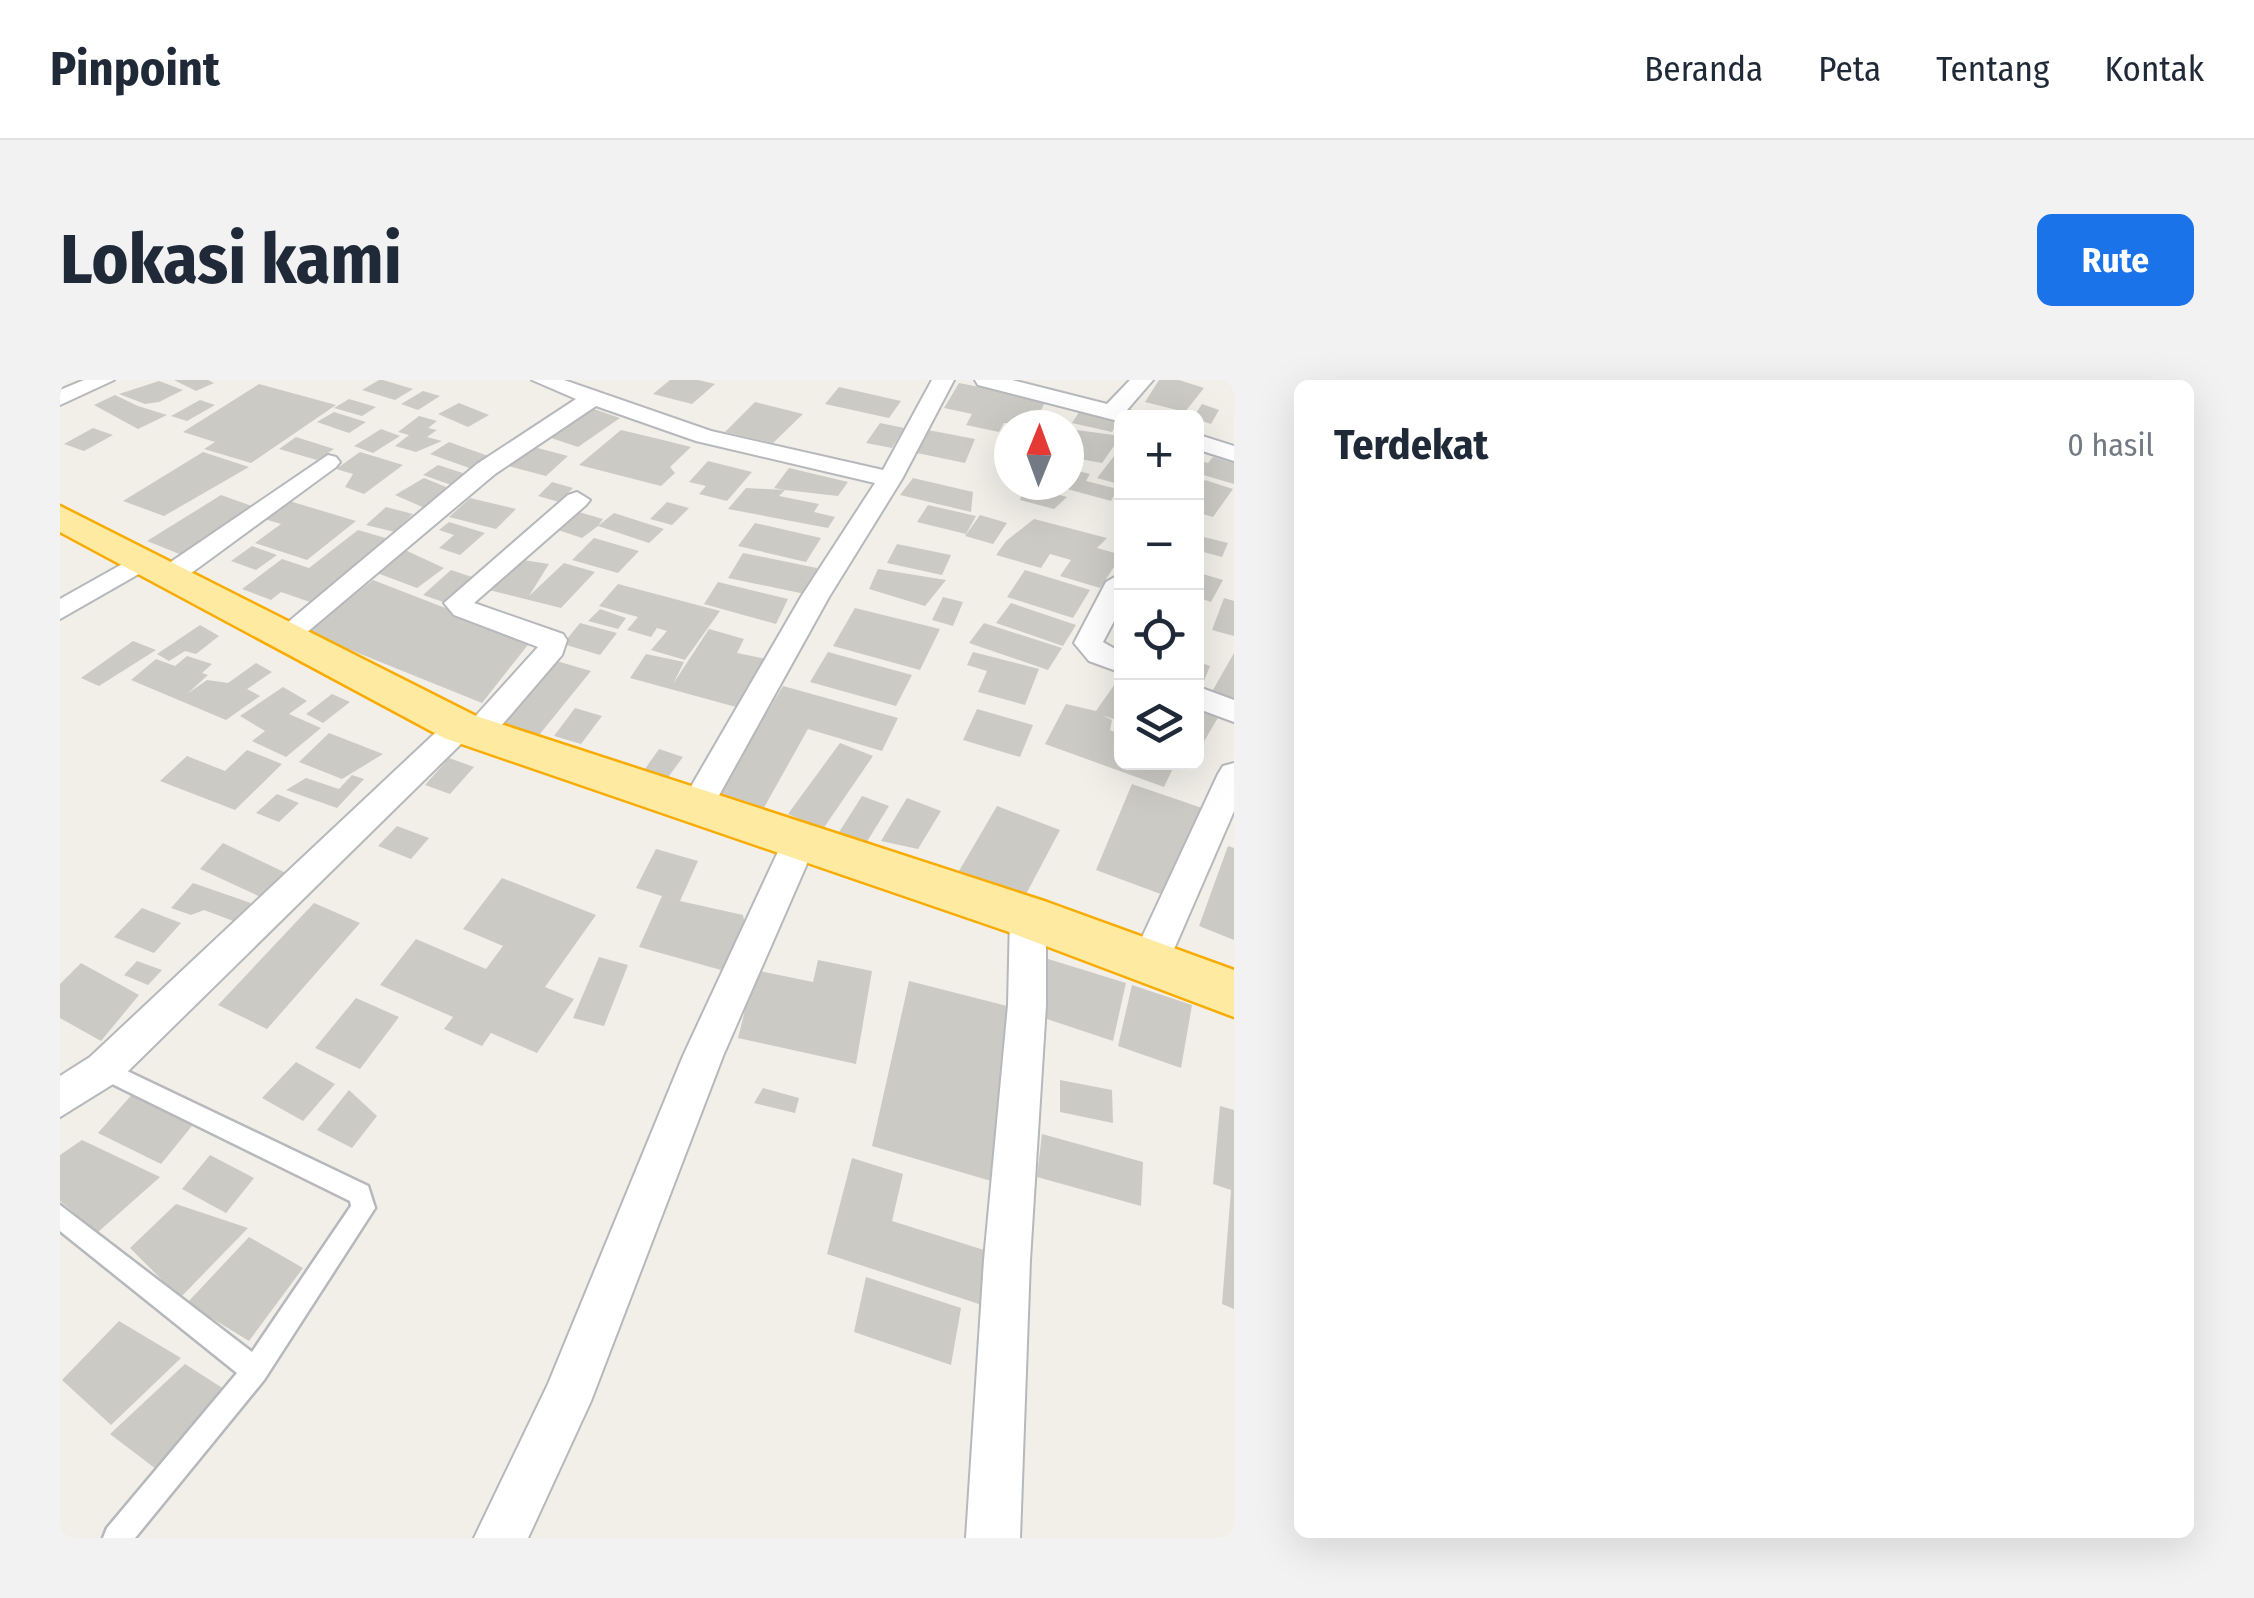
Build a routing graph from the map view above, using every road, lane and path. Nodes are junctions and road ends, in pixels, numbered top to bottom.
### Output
1 (103, 380) edge
2 (543, 380) edge
3 (943, 380) edge
4 (986, 380) edge
5 (1142, 380) edge
6 (60, 398) edge
7 (594, 398) junction
8 (1125, 410) edge
9 (1114, 412) edge
10 (1204, 444) edge
11 (1234, 454) edge
12 (328, 462) dead end
13 (890, 479) junction
14 (577, 500) dead end
15 (60, 517) edge
16 (155, 569) junction
17 (1114, 593) edge
18 (60, 611) edge
19 (283, 638) junction
20 (1114, 661) edge
21 (1204, 699) edge
22 (1234, 712) edge
23 (469, 730) junction
24 (1234, 774) edge
25 (695, 808) junction
26 (799, 843) junction
27 (1028, 917) junction
28 (1149, 963) junction
29 (1234, 994) edge
30 (104, 1068) junction
31 (60, 1099) edge
32 (60, 1216) edge
33 (254, 1370) junction
34 (116, 1538) edge
35 (501, 1538) edge
36 (993, 1538) edge

1 - 6 street
2 - 7 street
3 - 13 street
4 - 9 street
5 - 8 street
7 - 13 street
7 - 19 street
10 - 11 street
12 - 16 street
13 - 25 street
14 - 23 street
15 - 16 highway
16 - 18 street
16 - 19 highway
17 - 20 street
19 - 23 highway
21 - 22 street
23 - 25 highway
23 - 30 street
24 - 28 street
25 - 26 highway
26 - 27 highway
26 - 35 street
27 - 28 highway
27 - 36 street
28 - 29 highway
30 - 31 street
30 - 33 lane
32 - 33 lane
33 - 34 lane

